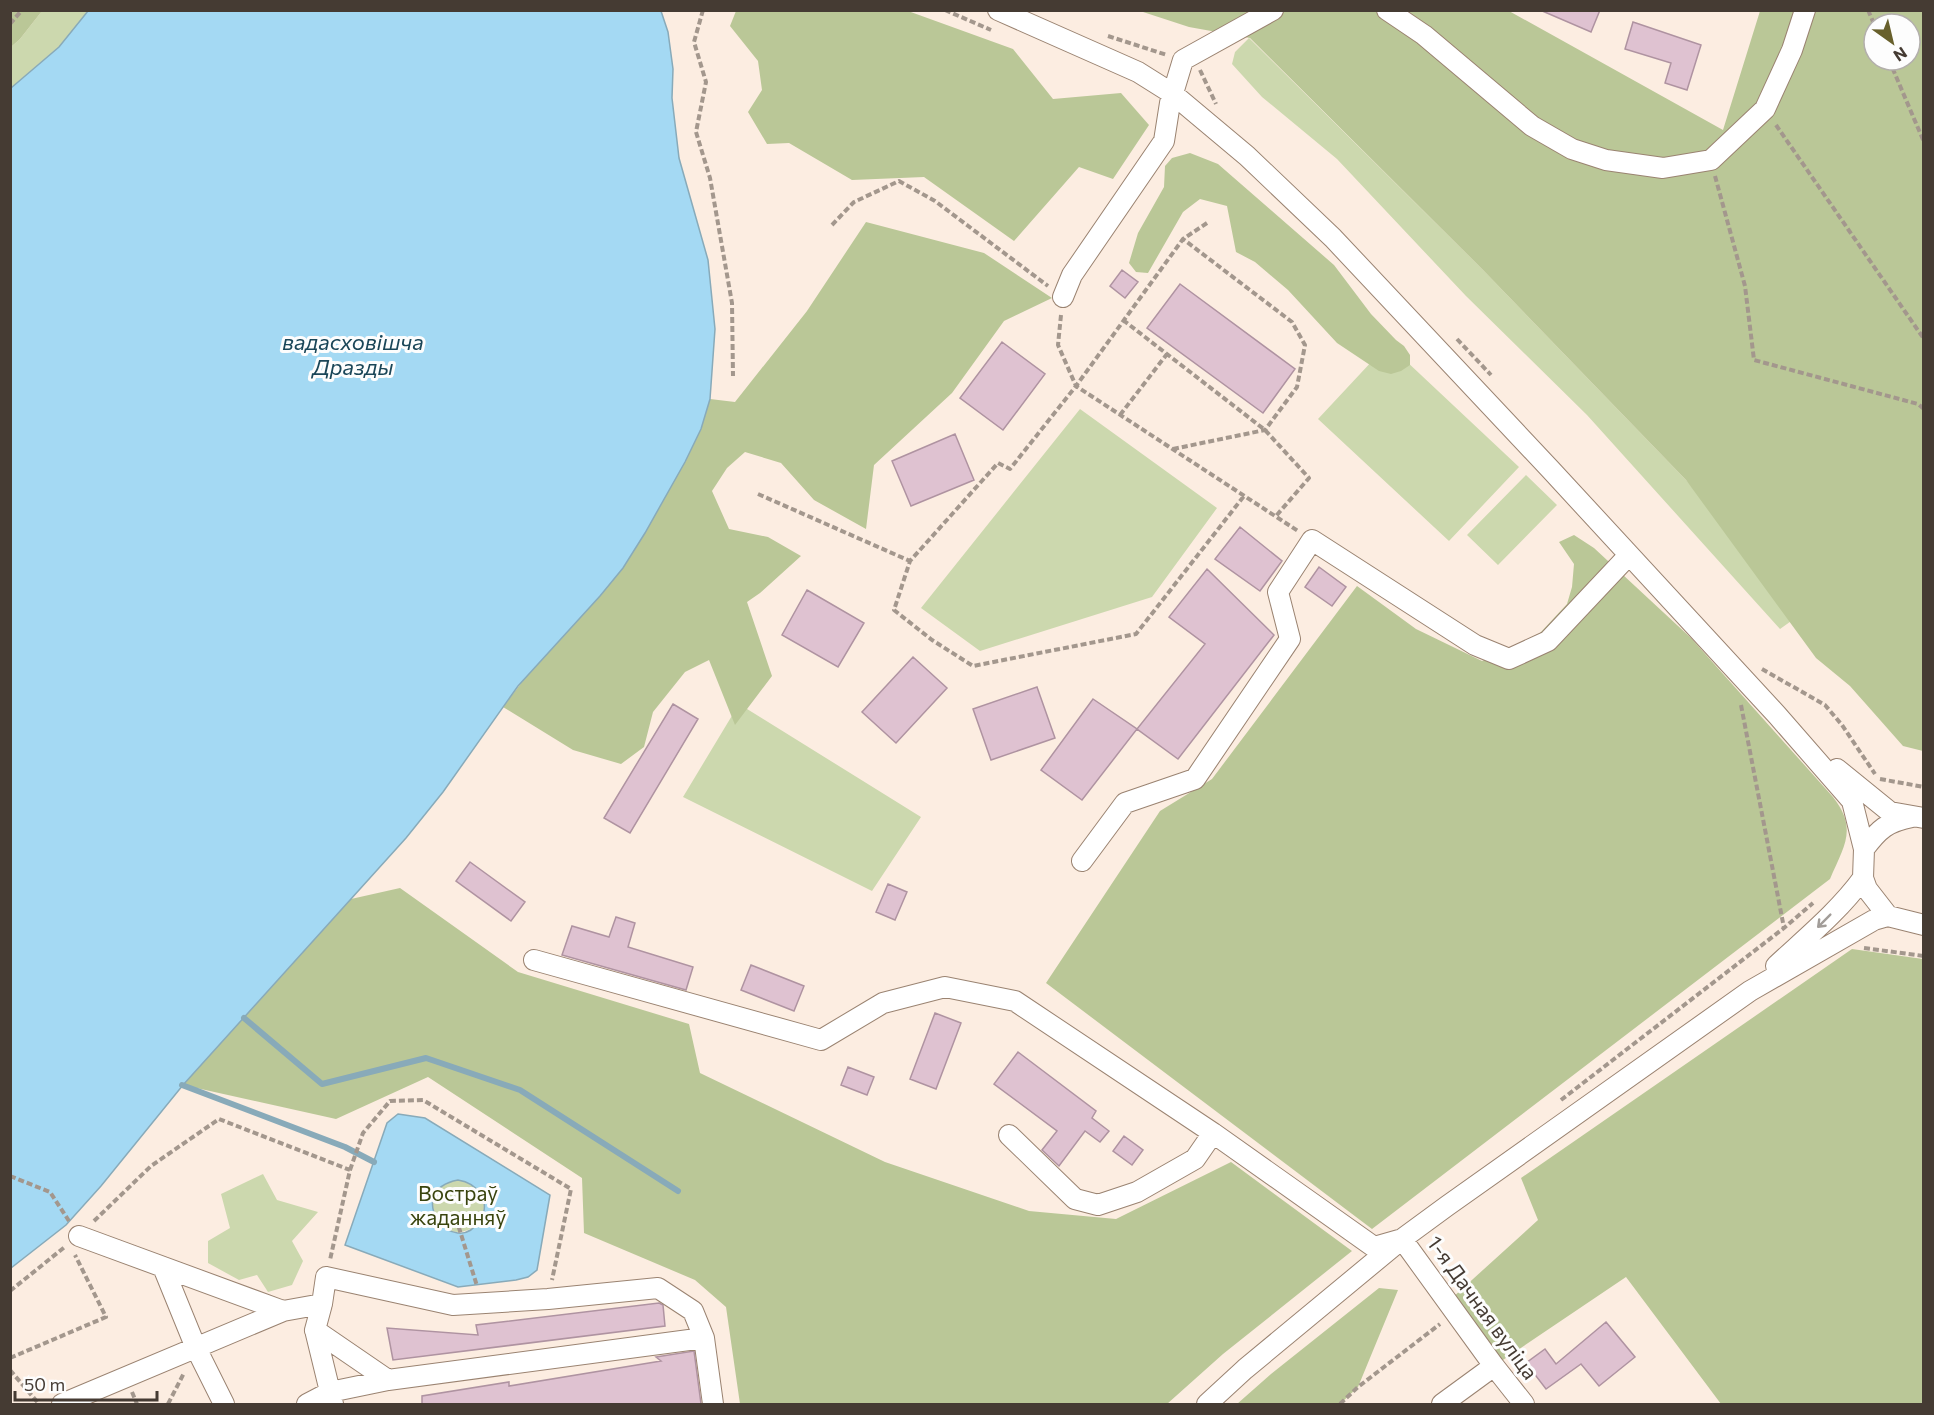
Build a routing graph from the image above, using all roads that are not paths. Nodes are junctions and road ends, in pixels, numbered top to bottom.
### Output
1 (998, 10) edge
2 (1273, 10) edge
3 (1387, 10) edge
4 (1805, 10) edge
5 (1173, 94) junction
6 (1063, 297) road end
7 (1629, 555) junction
8 (1777, 715) junction
9 (1919, 818) edge
10 (1864, 849) junction
11 (1082, 861) dead end
12 (1863, 878) junction
13 (1888, 916) junction
14 (1922, 924) edge
15 (534, 960) dead end
16 (1750, 990) junction
17 (1213, 1133) junction
18 (1009, 1135) dead end
19 (1402, 1239) junction
20 (74, 1240) road end
21 (163, 1267) junction
22 (322, 1304) junction
23 (283, 1311) junction
24 (315, 1330) junction
25 (704, 1338) junction
26 (196, 1348) junction
27 (1494, 1366) junction
28 (388, 1380) junction
29 (332, 1398) edge
30 (62, 1404) edge
31 (224, 1404) edge
32 (307, 1404) edge
33 (713, 1404) edge
34 (1207, 1404) edge
35 (1442, 1404) edge
36 (1524, 1404) edge

1 - 5 street
2 - 5 street
3 - 4 street
5 - 6 street
5 - 7 street
7 - 8 street
7 - 11 street
8 - 9 street
8 - 10 street
9 - 10 street
10 - 12 street
12 - 13 street
12 -> 16 street
13 - 14 street
13 - 16 street
15 - 17 street
16 - 19 street
17 - 18 street
17 - 19 street
19 - 27 street, 1-я Дачная вуліца
19 - 34 street
20 - 21 street
21 - 23 street
21 - 26 street
22 - 23 street
22 - 24 street
22 - 25 street
23 - 26 street
24 - 28 street
24 - 29 street
25 - 28 street
25 - 33 street
26 - 30 street
26 - 31 street
27 - 35 street
27 - 36 street, 1-я Дачная вуліца
28 - 29 street
29 - 32 street

